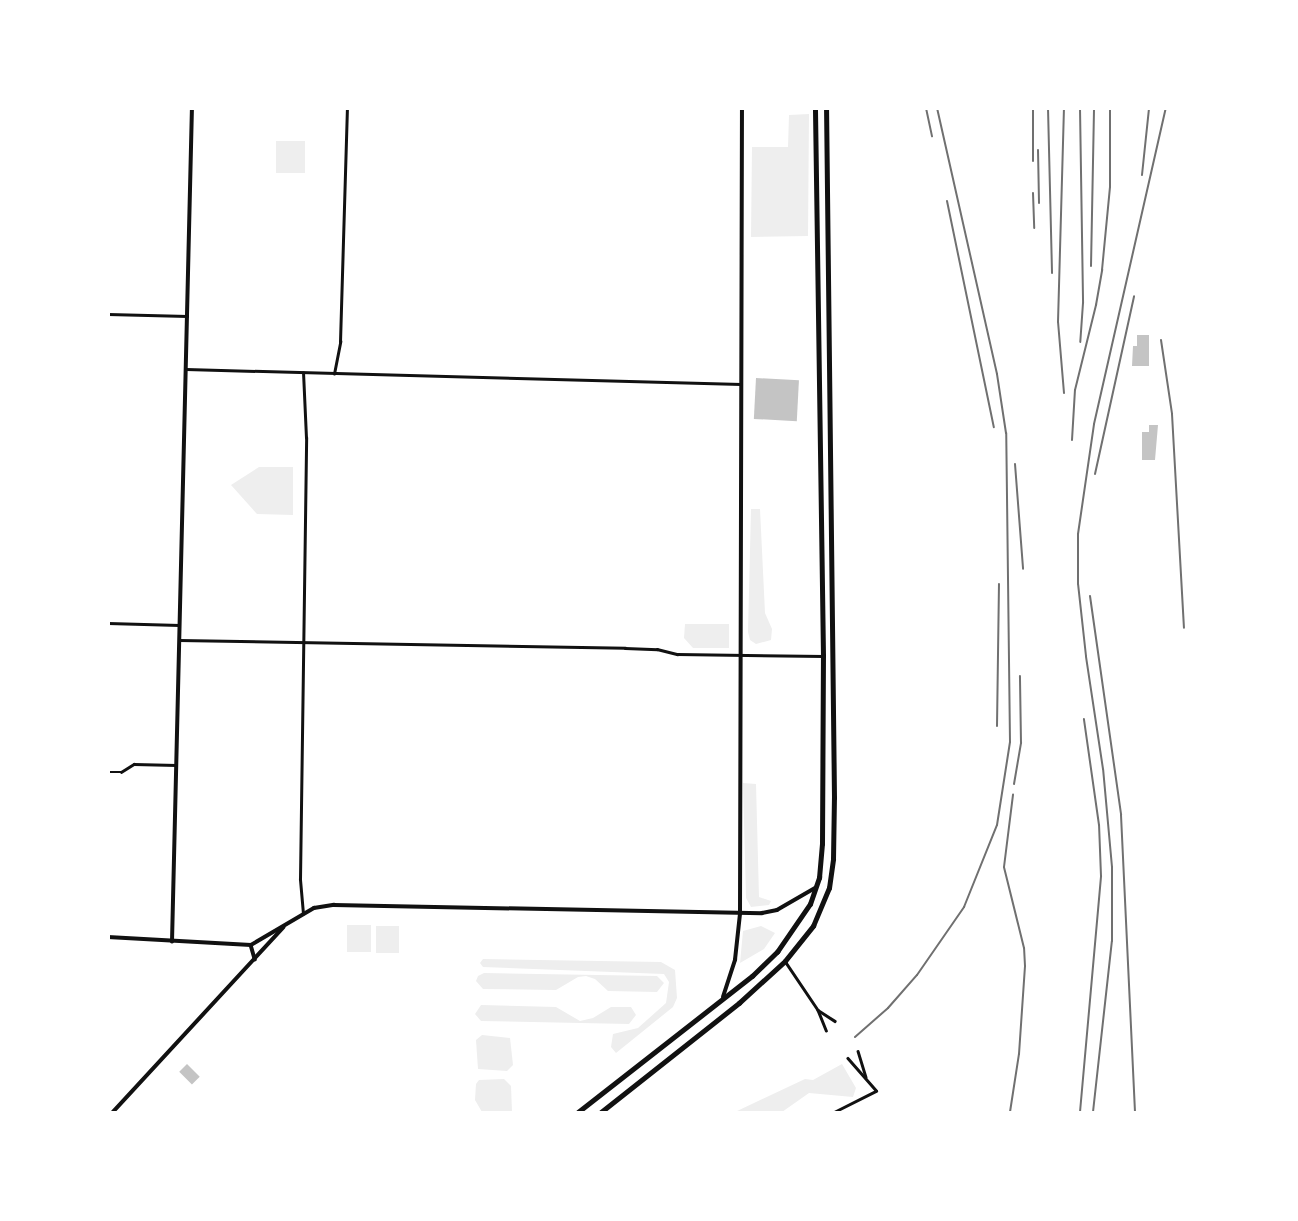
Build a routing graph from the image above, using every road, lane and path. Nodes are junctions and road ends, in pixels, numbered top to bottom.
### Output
1 (192, 108) edge
2 (347, 108) edge
3 (742, 108) edge
4 (815, 108) edge
5 (826, 108) edge
6 (108, 314) edge
7 (187, 316) junction
8 (186, 369) junction
9 (303, 373) junction
10 (334, 374) junction
11 (741, 384) junction
12 (108, 623) edge
13 (180, 625) junction
14 (179, 640) junction
15 (303, 641) junction
16 (740, 654) junction
17 (823, 656) junction
18 (176, 765) junction
19 (108, 772) edge
20 (817, 887) junction
21 (303, 914) junction
22 (740, 914) junction
23 (287, 924) junction
24 (108, 937) edge
25 (172, 942) junction
26 (251, 945) junction
27 (255, 961) junction
28 (785, 961) junction
29 (723, 998) junction
30 (818, 1010) junction
31 (835, 1021) dead end
32 (826, 1030) dead end
33 (858, 1051) dead end
34 (848, 1059) dead end
35 (867, 1080) junction
36 (113, 1112) edge
37 (578, 1112) edge
38 (601, 1112) edge
39 (834, 1112) edge

1 - 7 street
2 - 10 street
3 - 11 street
4 - 17 main road
5 - 28 main road
6 - 7 street
7 - 8 street
8 - 9 street
8 - 13 street
9 - 10 street
9 - 15 street
10 - 11 street
11 - 16 street
12 - 13 street
13 - 14 street
14 - 15 street
14 - 18 street
15 - 16 street
15 - 21 street
16 - 17 street
16 - 22 street
17 - 20 main road
18 - 19 street
18 - 25 street
20 - 22 street
20 - 29 main road
21 - 22 street
21 - 23 street
22 - 29 street
23 - 26 street
23 - 27 street
24 - 25 street
25 - 26 street
26 - 27 street
27 - 36 street
28 - 30 street
28 - 38 main road
29 - 37 main road
30 - 31 street
30 - 32 street
33 - 35 street
34 - 35 street
35 - 39 street

